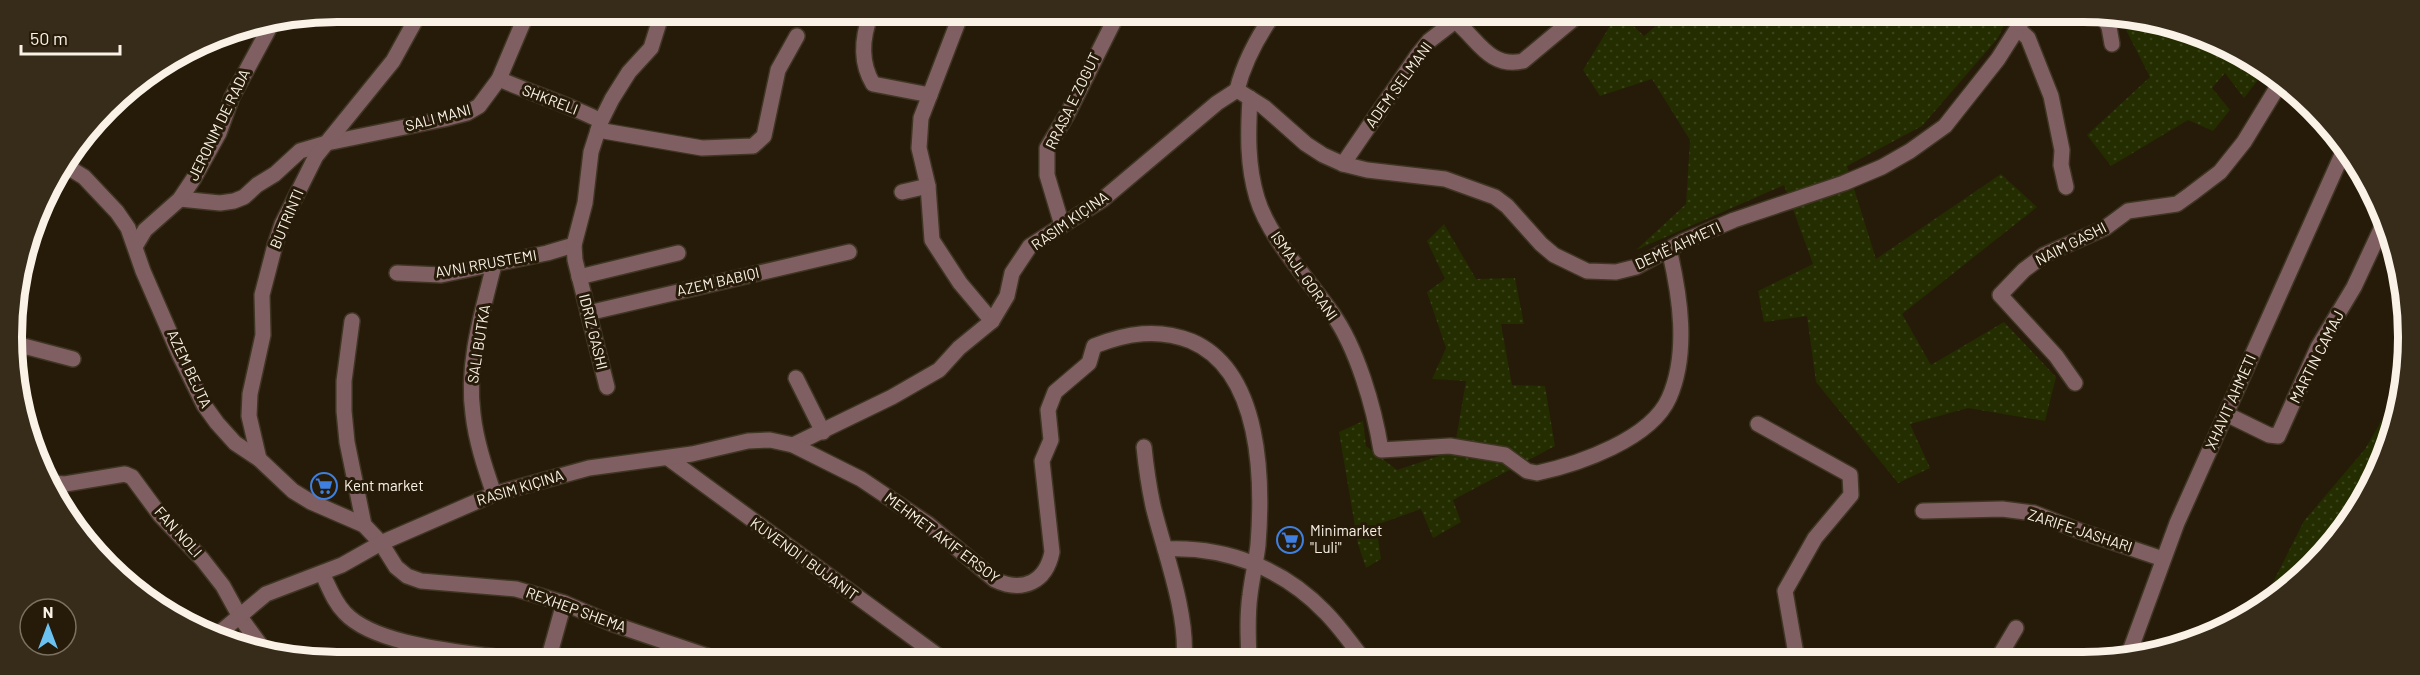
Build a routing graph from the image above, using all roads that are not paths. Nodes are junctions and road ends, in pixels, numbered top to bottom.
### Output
1 (414, 22) edge
2 (524, 22) edge
3 (659, 22) edge
4 (868, 22) edge
5 (958, 22) edge
6 (1114, 22) edge
7 (1268, 22) edge
8 (1454, 22) edge
9 (1456, 22) edge
10 (1570, 22) edge
11 (2021, 23) edge
12 (2106, 23) edge
13 (268, 31) edge
14 (797, 36) dead end
15 (2112, 44) dead end
16 (499, 79) junction
17 (2276, 90) edge
18 (1244, 94) junction
19 (930, 96) junction
20 (599, 125) junction
21 (327, 143) junction
22 (2341, 158) edge
23 (1343, 164) junction
24 (72, 169) edge
25 (928, 186) junction
26 (2066, 187) dead end
27 (902, 192) dead end
28 (180, 199) junction
29 (1062, 225) junction
30 (2380, 232) edge
31 (136, 245) junction
32 (574, 245) junction
33 (1669, 249) junction
34 (849, 252) dead end
35 (678, 253) dead end
36 (494, 265) junction
37 (397, 273) dead end
38 (579, 278) junction
39 (588, 313) junction
40 (352, 321) dead end
41 (992, 321) junction
42 (22, 347) edge
43 (73, 359) dead end
44 (796, 378) dead end
45 (2075, 383) dead end
46 (607, 387) dead end
47 (2226, 414) junction
48 (1758, 424) dead end
49 (823, 432) junction
50 (794, 445) junction
51 (1144, 447) dead end
52 (668, 458) junction
53 (259, 459) junction
54 (59, 483) edge
55 (494, 494) junction
56 (1923, 512) dead end
57 (364, 525) junction
58 (381, 543) junction
59 (1165, 549) junction
60 (2163, 559) junction
61 (1255, 563) junction
62 (322, 573) junction
63 (564, 603) junction
64 (240, 617) junction
65 (2016, 628) dead end
66 (222, 631) edge
67 (259, 643) edge
68 (2131, 649) edge
69 (460, 652) edge
70 (550, 652) edge
71 (695, 652) edge
72 (933, 652) edge
73 (1185, 652) edge
74 (1249, 652) edge
75 (1357, 652) edge
76 (1796, 652) edge
77 (2002, 652) edge

1 - 21 street, BUTRINTI
2 - 16 street, SALI MANI
3 - 20 street
4 - 19 street
5 - 19 street
6 - 29 street, RRASA E ZOGUT
7 - 18 street, ISMAJL GORANI
8 - 23 street, ADEM SELMANI
9 - 10 street, ADEM SELMANI
11 - 26 street, DEMË AHMETI
11 - 33 street, DEMË AHMETI
12 - 15 street
13 - 28 street, JERONIM DE RADA
14 - 20 street, SHKRELI
16 - 20 street, SHKRELI
16 - 21 street, SALI MANI
17 - 45 street, NAIM GASHI
18 - 23 street, DEMË AHMETI
18 - 29 street, RASIM KIÇINA
18 - 33 street, ISMAJL GORANI
19 - 25 street
20 - 32 street
21 - 28 street, SALI MANI
21 - 53 street, BUTRINTI
22 - 47 street, XHAVIT AHMETI
23 - 33 street, DEMË AHMETI
24 - 31 street, AZEM BEJTA
25 - 27 street
25 - 41 street
28 - 31 street, JERONIM DE RADA
29 - 41 street, RASIM KIÇINA
30 - 47 street, MARTIN CAMAJ
31 - 53 street, AZEM BEJTA
32 - 36 street, AVNI RRUSTEMI
32 - 38 street, IDRIZ GASHI
34 - 39 street, AZEM BABIQI
35 - 38 street, IDRIZ GASHI
36 - 37 street, AVNI RRUSTEMI
36 - 55 street, SALI BUTKA
38 - 39 street, IDRIZ GASHI
39 - 46 street, IDRIZ GASHI
40 - 57 street
41 - 49 street, RASIM KIÇINA
42 - 43 street
44 - 49 street
47 - 60 street, XHAVIT AHMETI
48 - 76 street
49 - 50 street, RASIM KIÇINA
50 - 52 street, RASIM KIÇINA
50 - 61 street, MEHMET AKIF ERSOY
51 - 59 street
52 - 55 street, RASIM KIÇINA
52 - 72 street, KUVENDI I BUJANIT
53 - 57 street, AZEM BEJTA
54 - 64 street, FAN NOLI
55 - 58 street, RASIM KIÇINA
56 - 60 street, ZARIFE JASHARI
57 - 58 street, REXHEP SHEMA
58 - 62 street, RASIM KIÇINA
58 - 63 street, REXHEP SHEMA
59 - 61 street
59 - 73 street
60 - 68 street, XHAVIT AHMETI
61 - 74 street
61 - 75 street
62 - 64 street, RASIM KIÇINA
62 - 69 street
63 - 70 street
63 - 71 street, REXHEP SHEMA
64 - 66 street, RASIM KIÇINA
64 - 67 street, FAN NOLI
65 - 77 street

